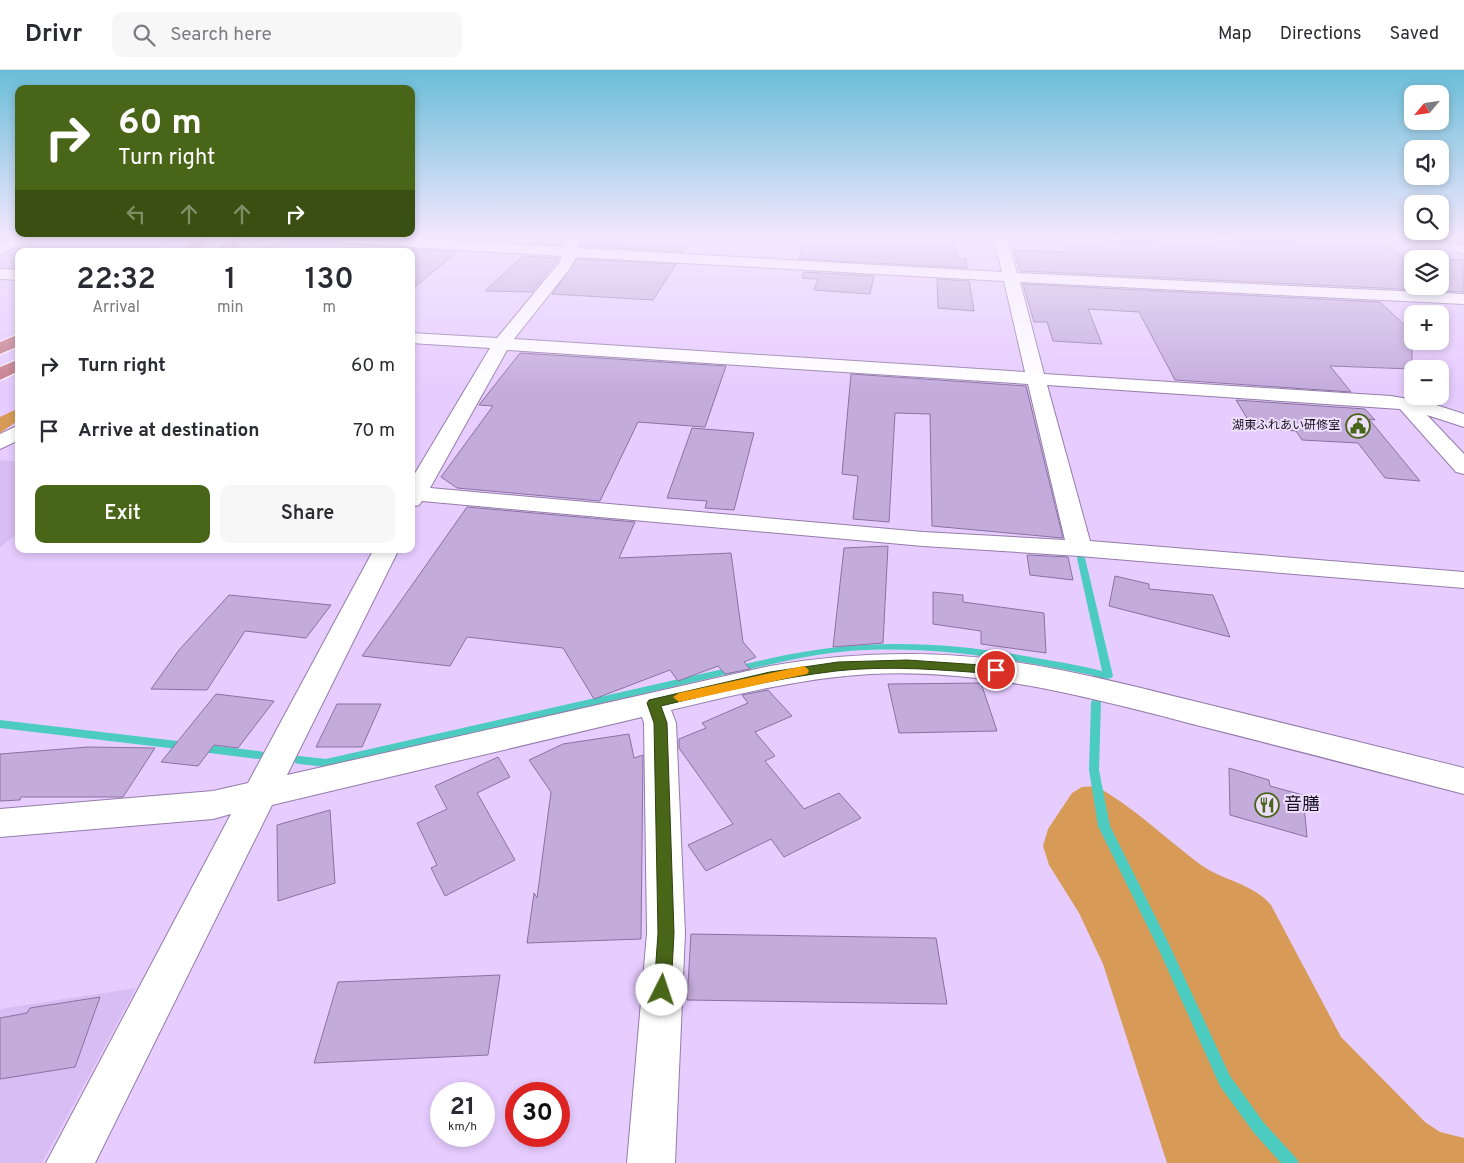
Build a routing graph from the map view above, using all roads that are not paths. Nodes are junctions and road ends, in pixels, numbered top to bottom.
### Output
1 (546, 290) edge
2 (1013, 290) edge
3 (1278, 290) edge
4 (1464, 299) edge
5 (415, 338) edge
6 (15, 341) edge
7 (502, 345) junction
8 (0, 349) edge
9 (15, 366) edge
10 (0, 374) edge
11 (1036, 379) junction
12 (1404, 404) edge
13 (1407, 405) edge
14 (1409, 405) edge
15 (1464, 421) edge
16 (15, 434) edge
17 (0, 443) edge
18 (0, 452) edge
19 (15, 454) edge
20 (1464, 467) edge
21 (415, 490) edge
22 (415, 495) edge
23 (1079, 548) junction
24 (384, 553) edge
25 (1464, 580) edge
26 (653, 703) junction
27 (1464, 782) edge
28 (260, 794) junction
29 (0, 823) edge
30 (70, 1163) edge
31 (652, 1163) edge

1 - 7 street
2 - 11 street
3 - 4 street
5 - 7 street
6 - 8 highway
7 - 11 street
7 - 21 street
9 - 10 highway
11 - 12 street
11 - 23 street
13 - 20 street
14 - 15 street
16 - 17 street
18 - 19 street
22 - 23 street
23 - 25 street
24 - 28 street
26 - 27 street
26 - 28 street
26 - 31 street
28 - 29 street
28 - 30 street

